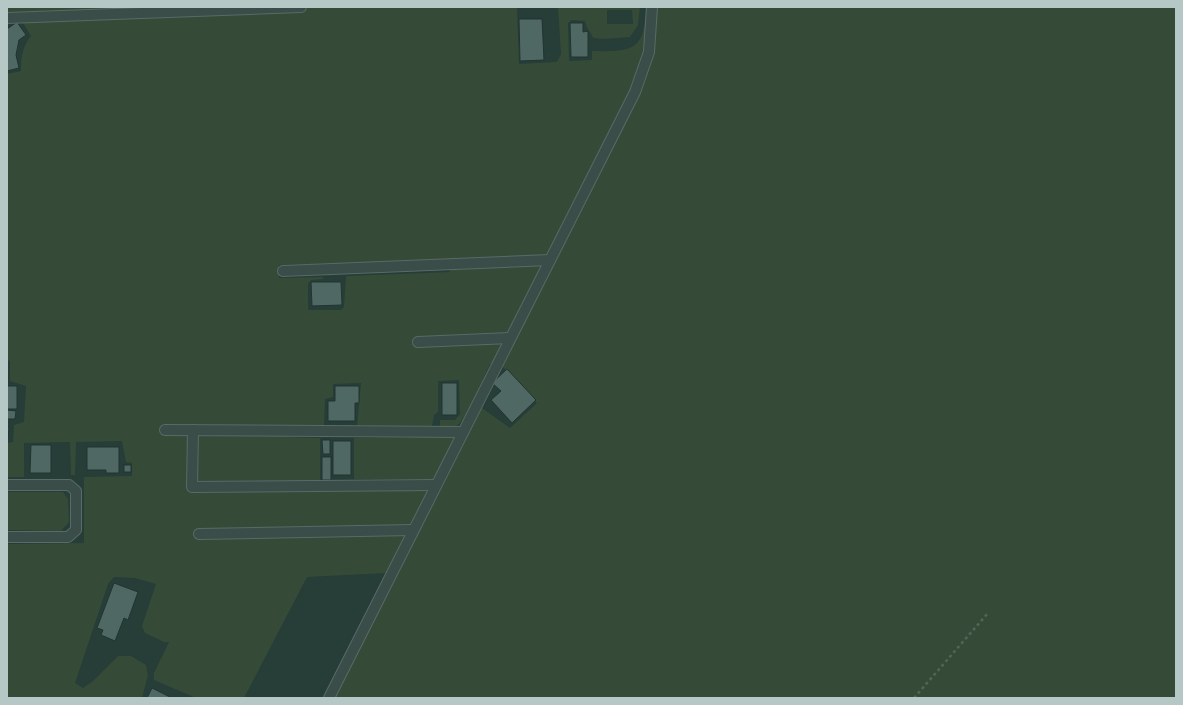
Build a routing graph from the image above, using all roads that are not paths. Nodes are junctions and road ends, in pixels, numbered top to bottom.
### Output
1 (300, 7) edge
2 (652, 7) edge
3 (7, 18) edge
4 (550, 260) junction
5 (283, 271) dead end
6 (510, 338) junction
7 (418, 342) dead end
8 (165, 430) dead end
9 (193, 430) junction
10 (462, 432) junction
11 (7, 485) edge
12 (436, 485) junction
13 (413, 530) junction
14 (199, 534) dead end
15 (7, 537) edge
16 (329, 698) edge

1 - 3 lane
2 - 4 lane
4 - 5 lane
4 - 6 lane
6 - 7 lane
6 - 10 lane
8 - 9 lane
9 - 10 lane
9 - 12 lane
10 - 12 lane
11 - 15 lane
12 - 13 lane
13 - 14 lane
13 - 16 lane

